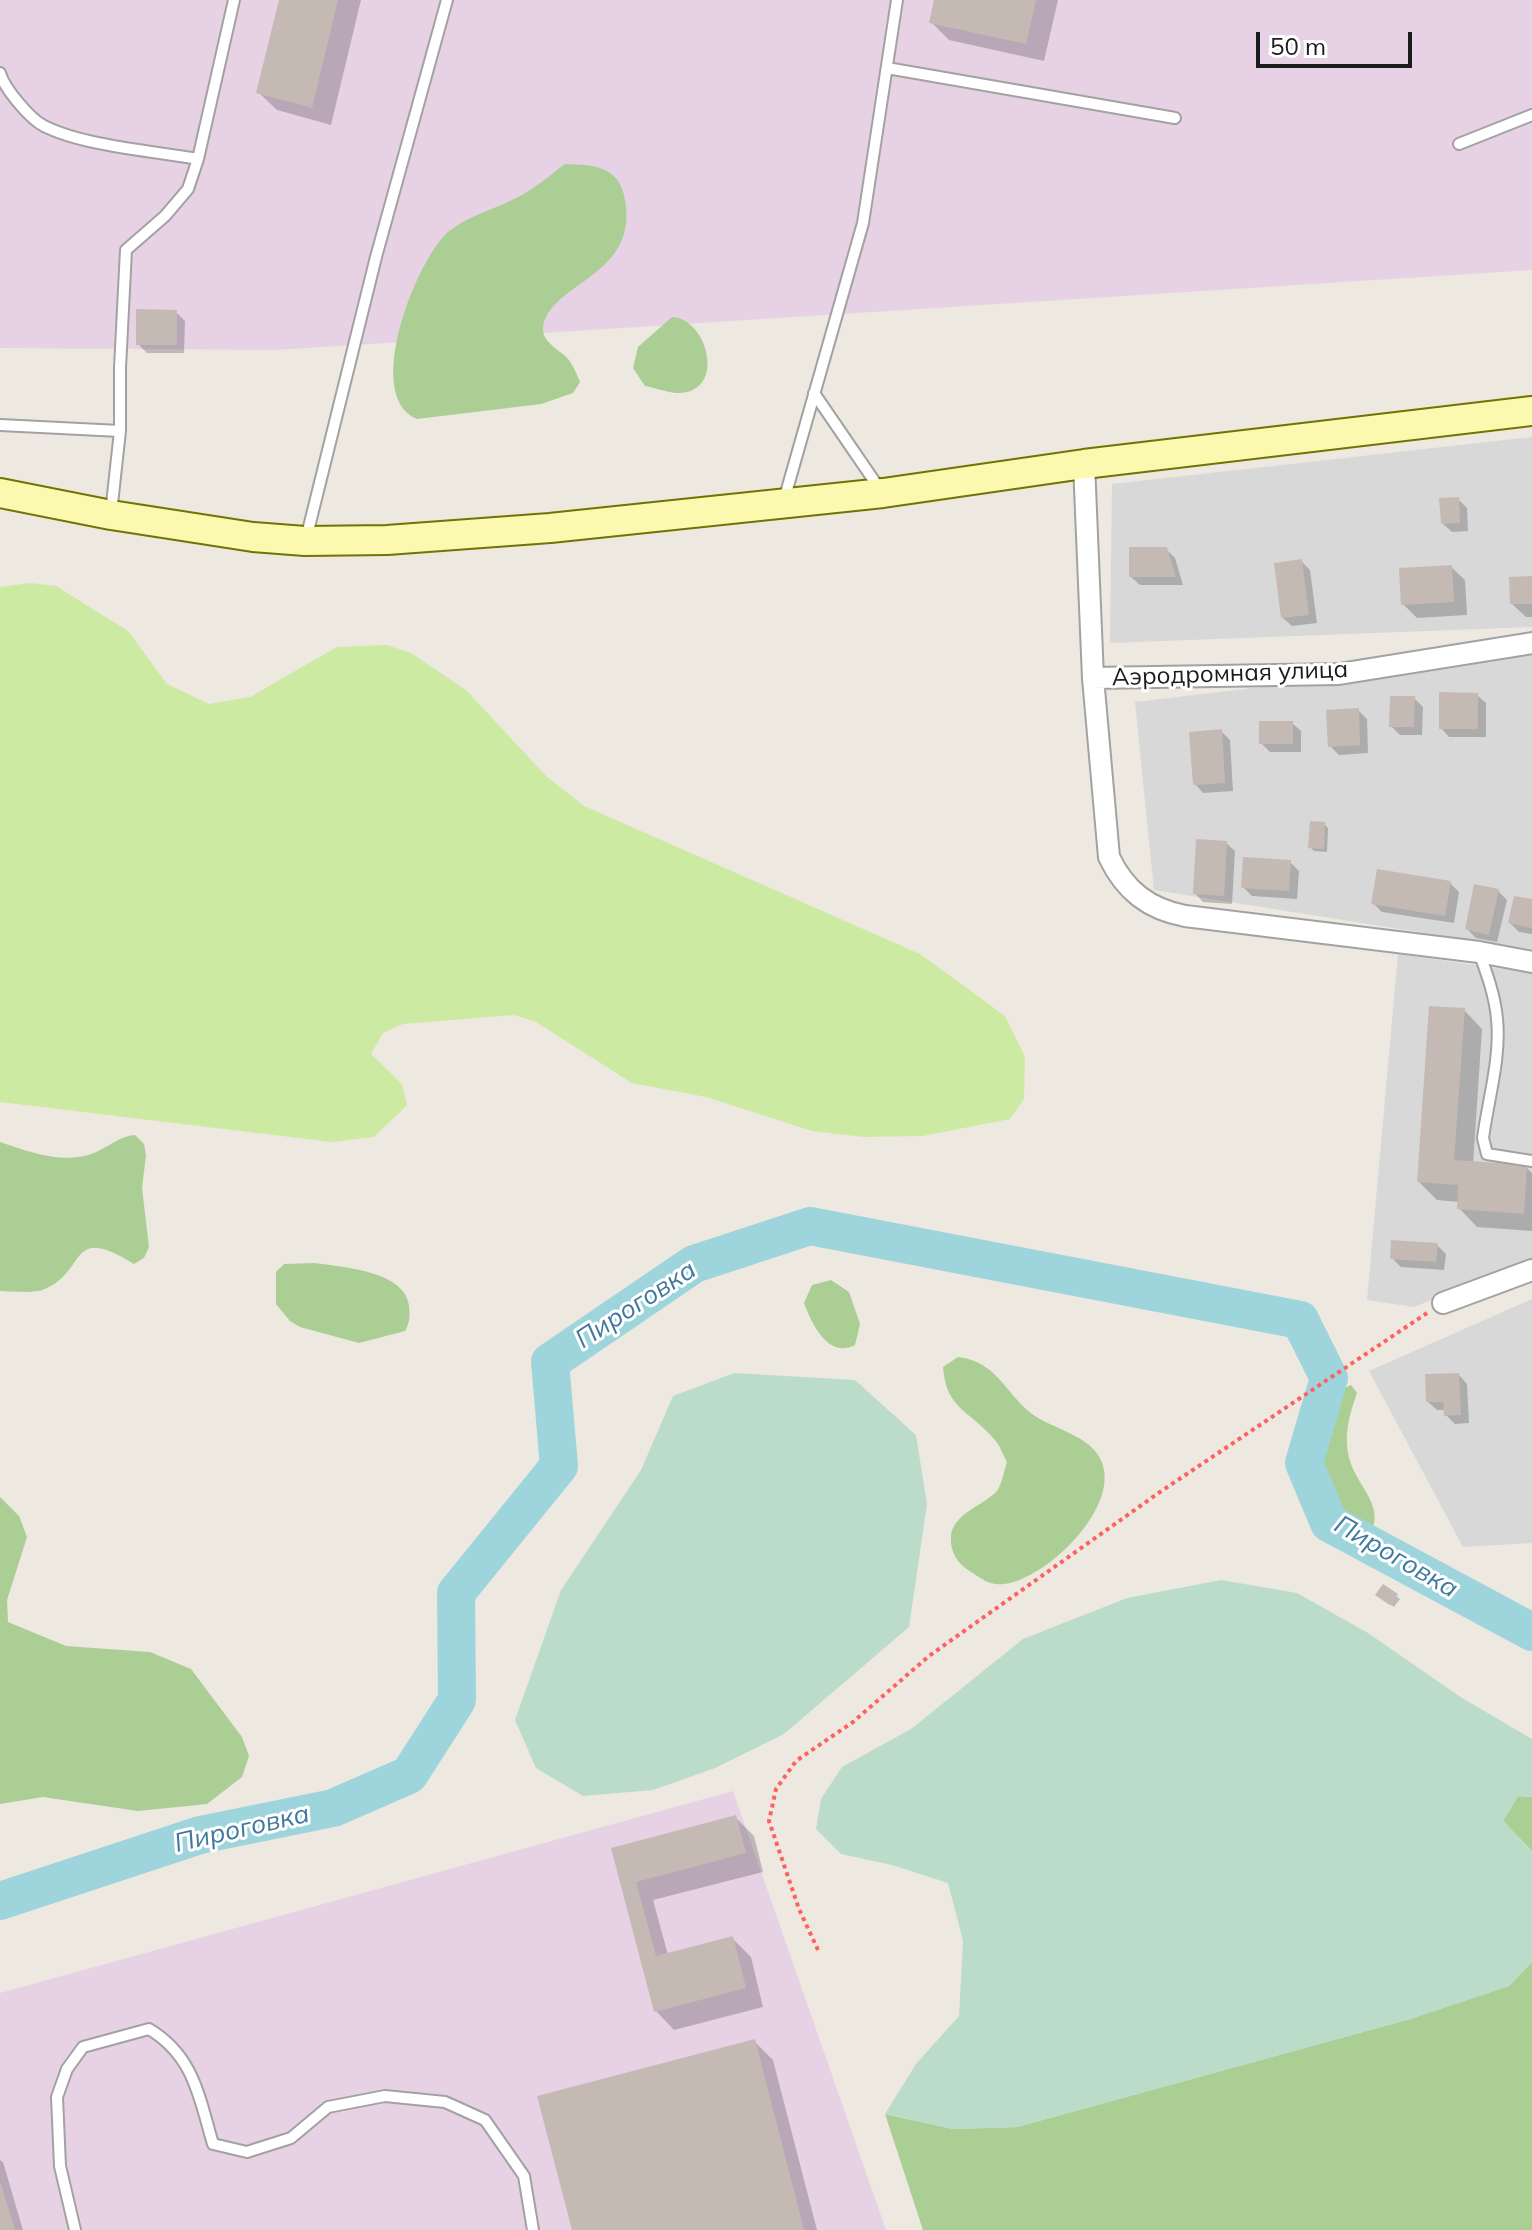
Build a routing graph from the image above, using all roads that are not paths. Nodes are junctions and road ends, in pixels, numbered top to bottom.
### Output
1 (234, 0) edge
2 (447, 0) edge
3 (897, 0) edge
4 (887, 68) junction
5 (0, 73) edge
6 (1532, 115) edge
7 (1175, 118) dead end
8 (1459, 144) dead end
9 (198, 159) junction
10 (814, 393) junction
11 (1532, 411) edge
12 (0, 425) edge
13 (120, 431) junction
14 (1084, 464) junction
15 (0, 493) edge
16 (883, 493) junction
17 (783, 504) junction
18 (111, 515) junction
19 (305, 541) junction
20 (1532, 643) edge
21 (1093, 678) junction
22 (1479, 952) junction
23 (1532, 962) edge
24 (1532, 1161) edge
25 (1532, 1270) edge
26 (1443, 1303) road end
27 (75, 2230) edge
28 (533, 2230) edge

1 - 9 lane
2 - 19 lane
3 - 4 lane
4 - 7 lane
4 - 10 lane
5 - 9 lane
6 - 8 lane
9 - 13 lane
10 - 16 lane
10 - 17 lane
11 - 14 main road
12 - 13 lane
13 - 18 lane
14 - 16 main road
14 - 21 street, Аэродромная улица
15 - 18 main road
16 - 17 main road
17 - 19 main road
18 - 19 main road
20 - 21 street, Аэродромная улица
21 - 22 street
22 - 23 street
22 - 24 lane
25 - 26 street
27 - 28 lane

